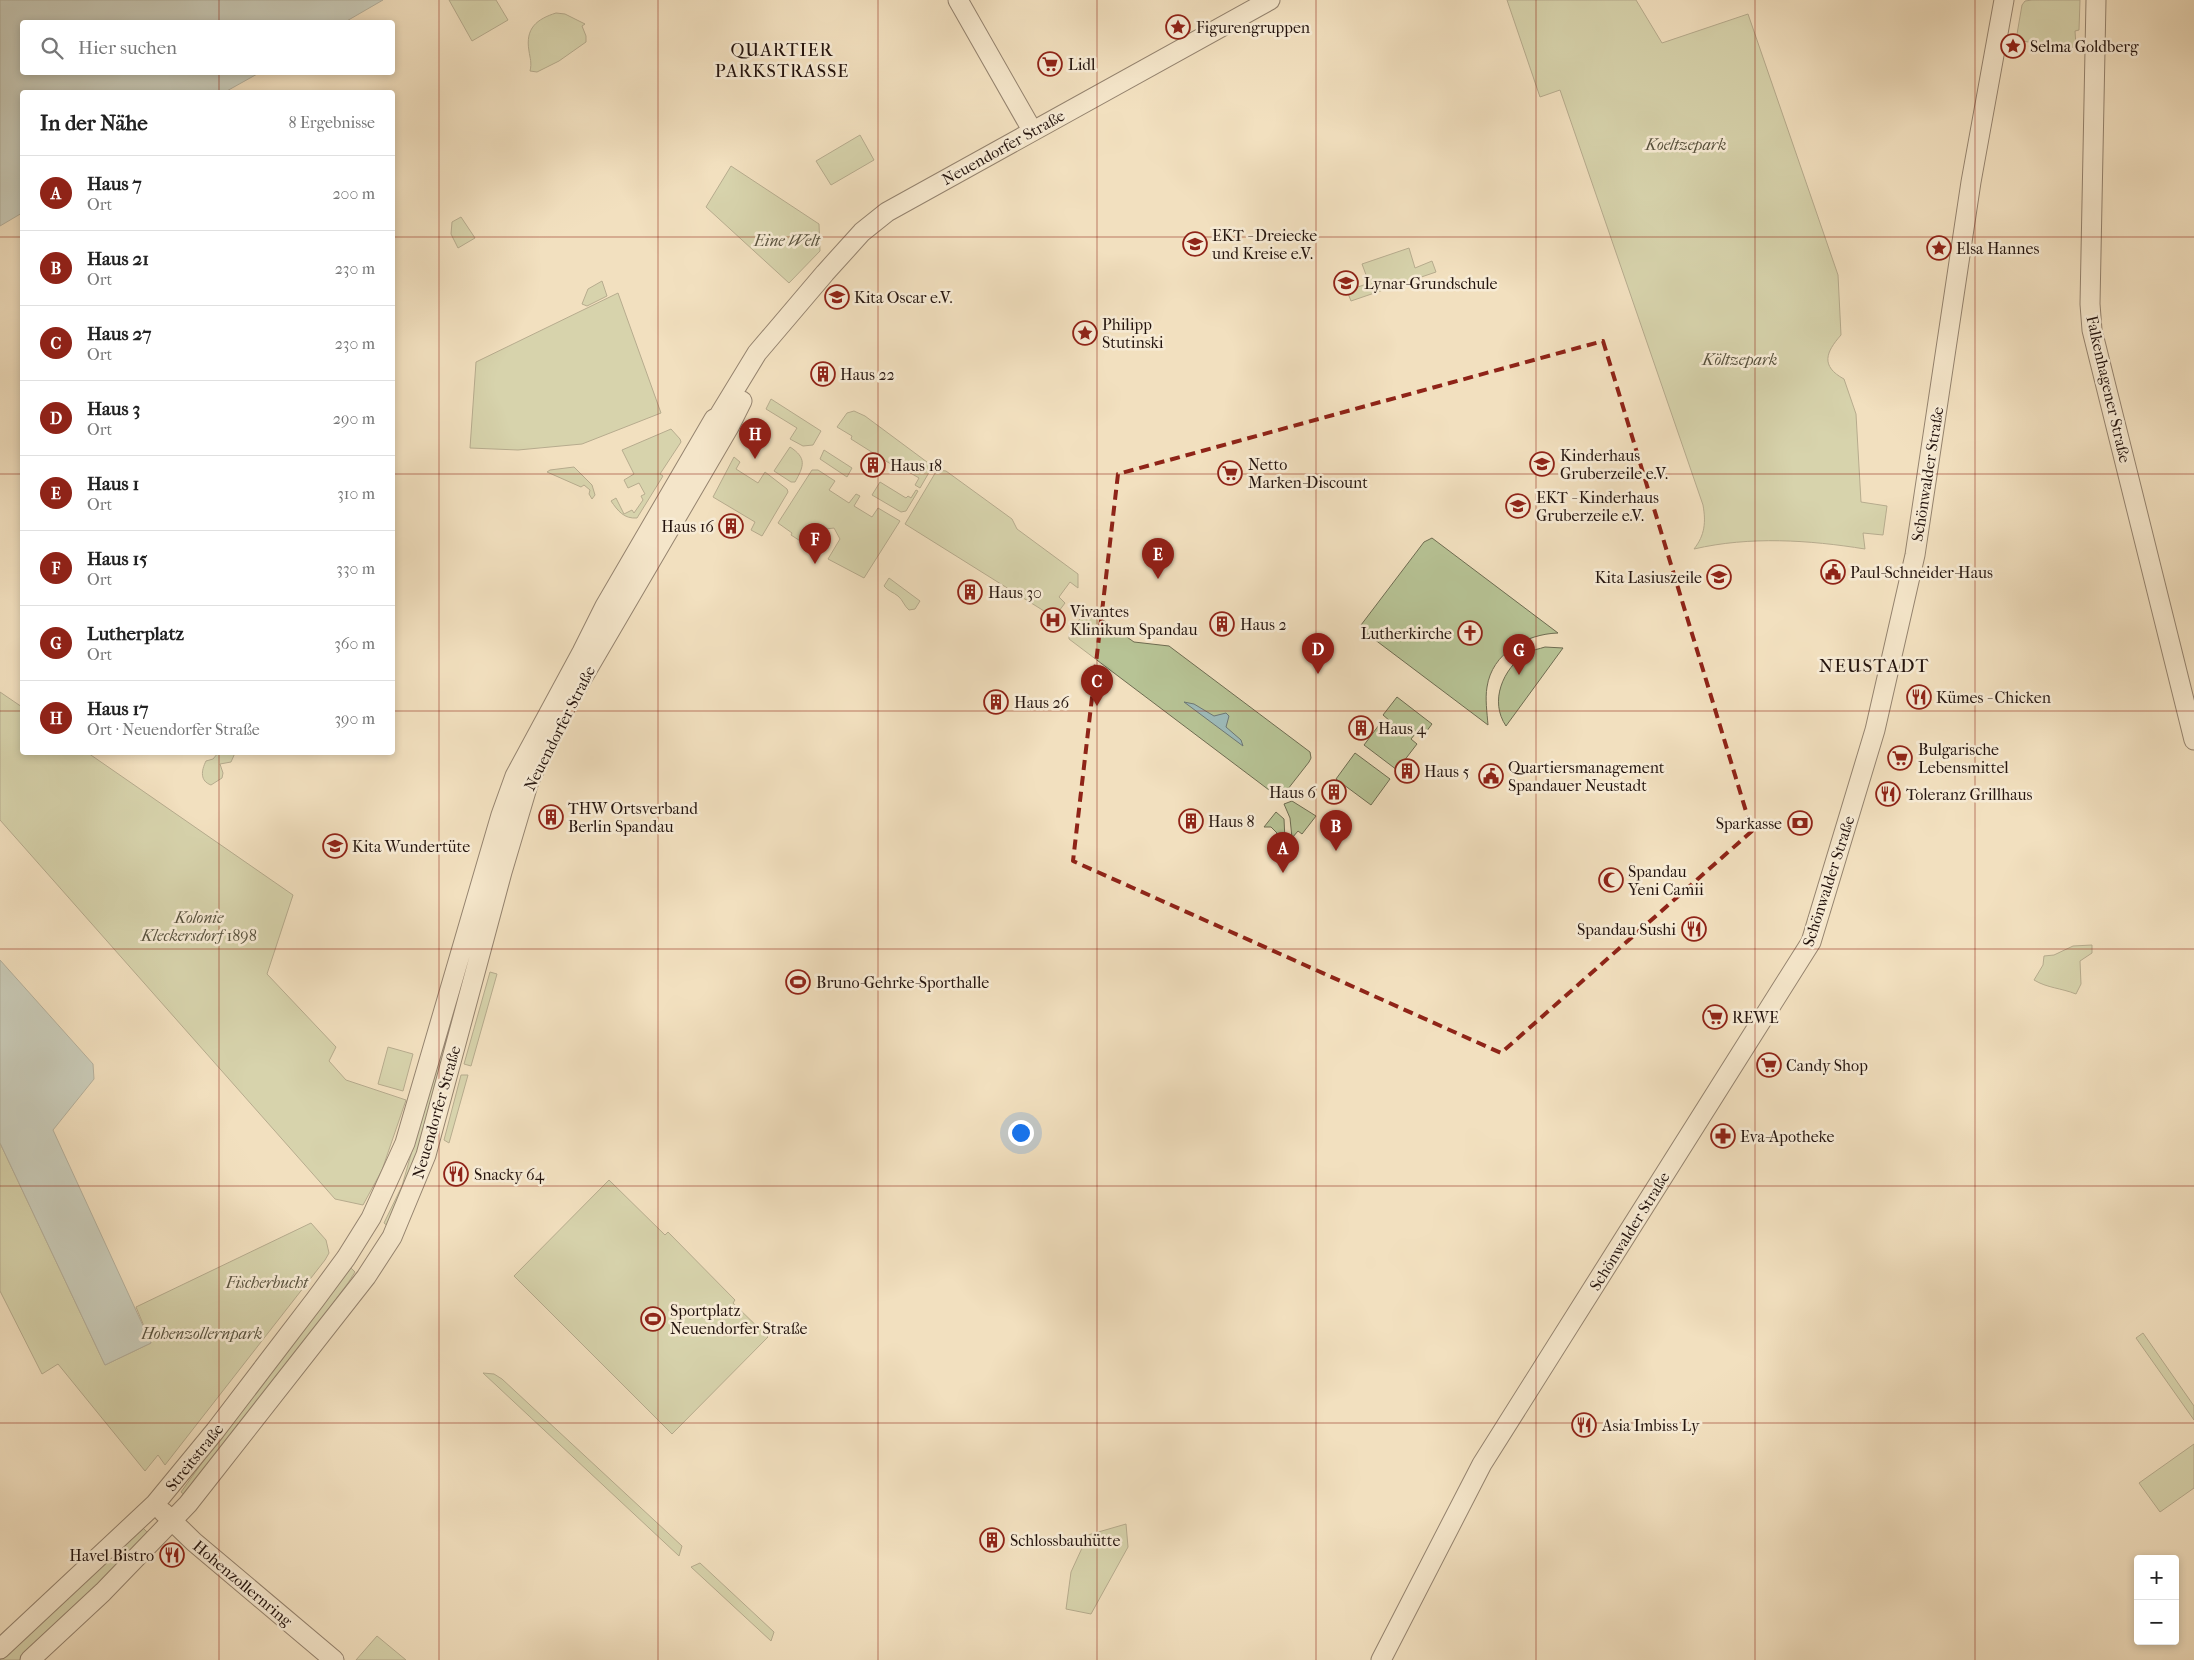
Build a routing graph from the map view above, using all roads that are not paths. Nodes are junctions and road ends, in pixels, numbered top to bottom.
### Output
1 (958, 0) edge
2 (1270, 0) edge
3 (2004, 0) edge
4 (2096, 0) edge
5 (1032, 130) junction
6 (731, 407) junction
7 (2194, 740) edge
8 (358, 1239) joint
9 (379, 1259) joint
10 (155, 1504) junction
11 (173, 1521) junction
12 (0, 1650) edge
13 (30, 1660) edge
14 (334, 1660) edge
15 (1381, 1660) edge

1 - 5 main road
2 - 5 main road, Neuendorfer Straße
3 - 15 main road, Schönwalder Straße
4 - 7 main road, Falkenhagener Straße
5 - 6 main road, Neuendorfer Straße
6 - 8 main road, Neuendorfer Straße
6 - 9 main road, Neuendorfer Straße
8 - 10 main road, Streitstraße
9 - 11 main road, Streitstraße
10 - 11 main road, Hohenzollernring
10 - 12 main road, Streitstraße
11 - 13 main road, Streitstraße
11 - 14 main road, Hohenzollernring

